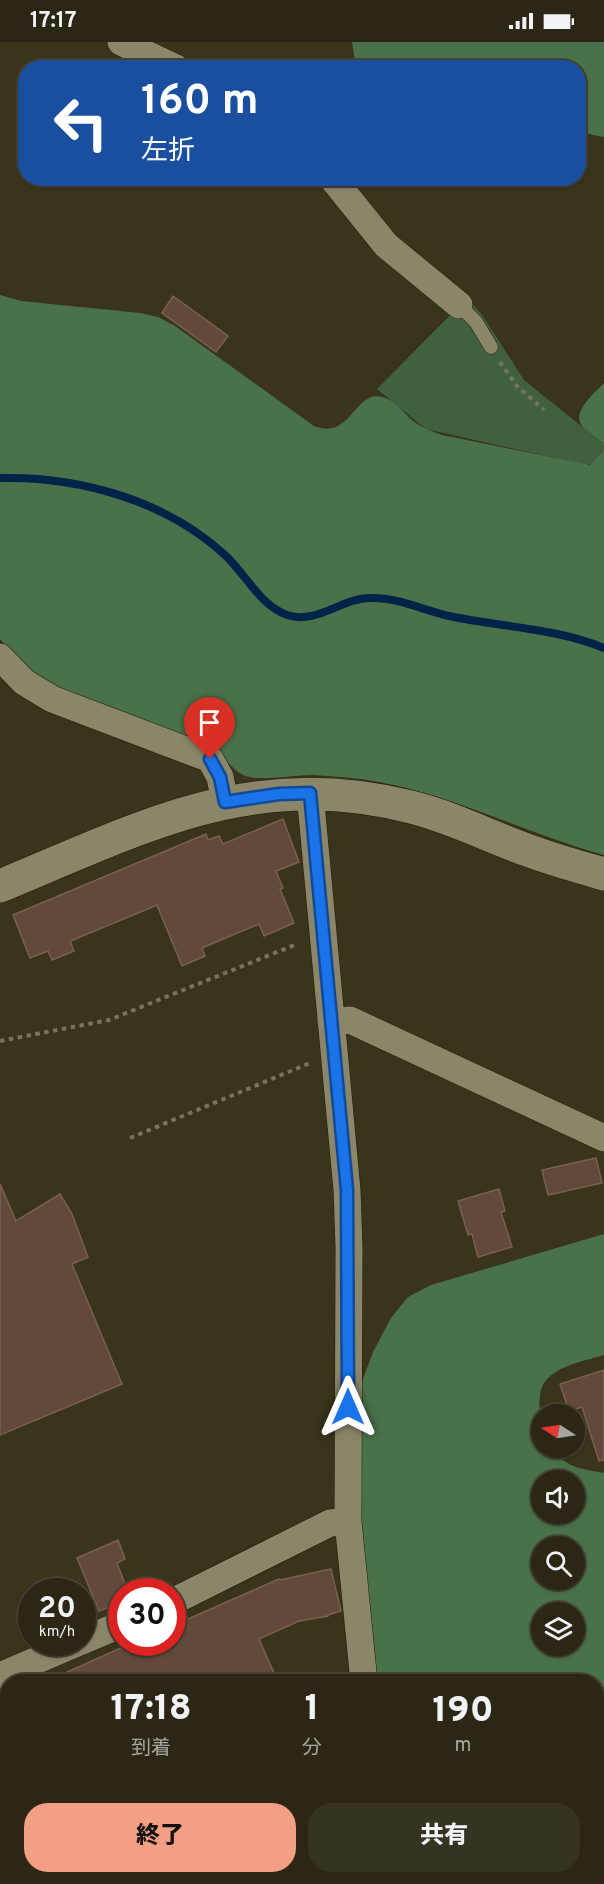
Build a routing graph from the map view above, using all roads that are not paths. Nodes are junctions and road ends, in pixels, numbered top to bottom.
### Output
1 (122, 42) edge
2 (159, 60) edge
3 (338, 186) edge
4 (459, 305) joint
5 (491, 347) road end
6 (0, 657) edge
7 (310, 793) junction
8 (225, 802) junction
9 (604, 874) edge
10 (0, 886) edge
11 (331, 1022) junction
12 (604, 1138) edge
13 (348, 1521) junction
14 (186, 1595) edge
15 (48, 1656) edge
16 (5, 1674) edge
17 (363, 1674) edge

1 - 2 street
3 - 4 street
4 - 5 lane
6 - 8 street
7 - 8 street
7 - 9 street
7 - 11 street
8 - 10 street
11 - 12 street
11 - 13 street
13 - 14 street
13 - 17 street
15 - 16 street

